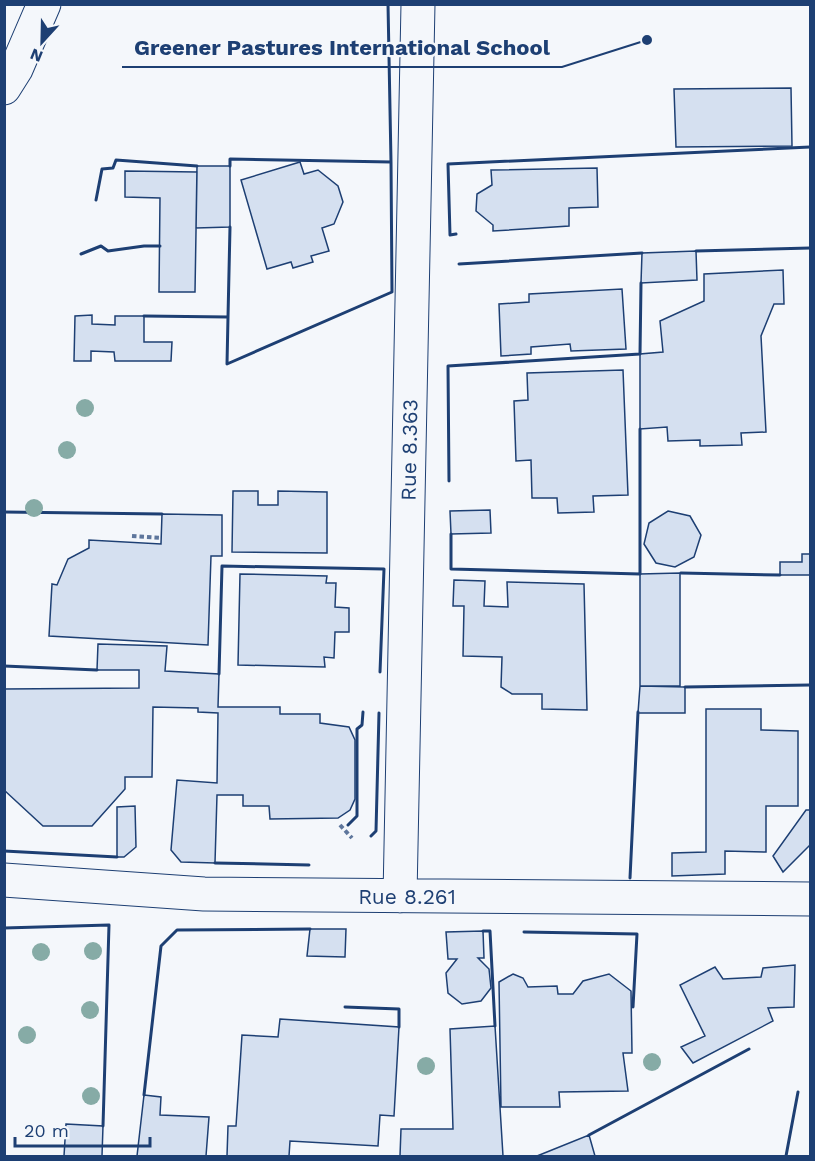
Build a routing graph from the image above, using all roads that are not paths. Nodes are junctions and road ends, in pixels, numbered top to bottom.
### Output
1 (44, 4) edge
2 (418, 4) edge
3 (4, 88) edge
4 (4, 880) edge
5 (400, 896) junction
6 (810, 899) edge

1 - 3 street
2 - 5 street, Rue 8.363
4 - 5 street, Rue 8.261
5 - 6 street, Rue 8.261

